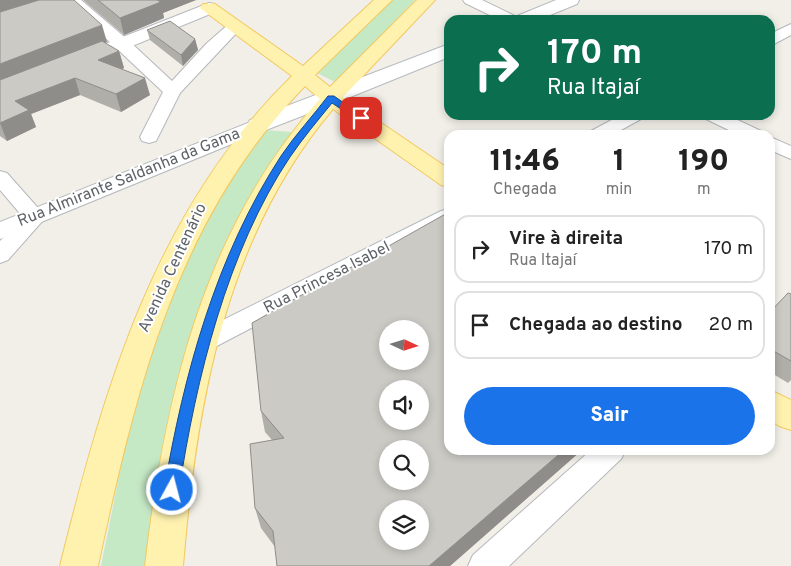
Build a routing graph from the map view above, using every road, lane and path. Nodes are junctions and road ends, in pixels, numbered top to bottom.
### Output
1 (384, 0) edge
2 (426, 0) edge
3 (470, 0) edge
4 (571, 0) edge
5 (64, 2) edge
6 (502, 15) edge
7 (535, 15) edge
8 (235, 26) junction
9 (791, 30) edge
10 (775, 38) edge
11 (122, 43) junction
12 (444, 52) edge
13 (61, 68) edge
14 (304, 76) junction
15 (172, 91) junction
16 (331, 98) junction
17 (626, 120) edge
18 (722, 120) edge
19 (258, 125) junction
20 (607, 130) edge
21 (744, 130) edge
22 (149, 137) dead end
23 (775, 145) edge
24 (791, 153) edge
25 (0, 177) edge
26 (444, 177) edge
27 (35, 217) junction
28 (444, 219) edge
29 (0, 231) edge
30 (0, 255) edge
31 (204, 341) junction
32 (775, 406) edge
33 (791, 417) edge
34 (606, 455) edge
35 (78, 566) edge
36 (164, 566) edge
37 (485, 566) edge

1 - 14 main road, Avenida Centenário
2 - 16 main road
3 - 6 street
4 - 7 main road
5 - 11 street
8 - 11 main road
8 - 14 main road
8 - 15 street
9 - 10 street
11 - 13 main road
11 - 15 street
12 - 16 main road, Rua Almirante Saldanha da Gama
14 - 16 main road
14 - 19 main road, Avenida Centenário
15 - 22 street
16 - 19 main road, Rua Almirante Saldanha da Gama
16 - 26 main road
16 - 31 main road
17 - 20 street
18 - 21 street
19 - 27 main road, Rua Almirante Saldanha da Gama
19 - 35 main road, Avenida Centenário
23 - 24 street
25 - 27 street
27 - 29 main road, Rua Almirante Saldanha da Gama
27 - 30 street
28 - 31 street, Rua Princesa Isabel
31 - 36 main road
32 - 33 main road
34 - 37 street

